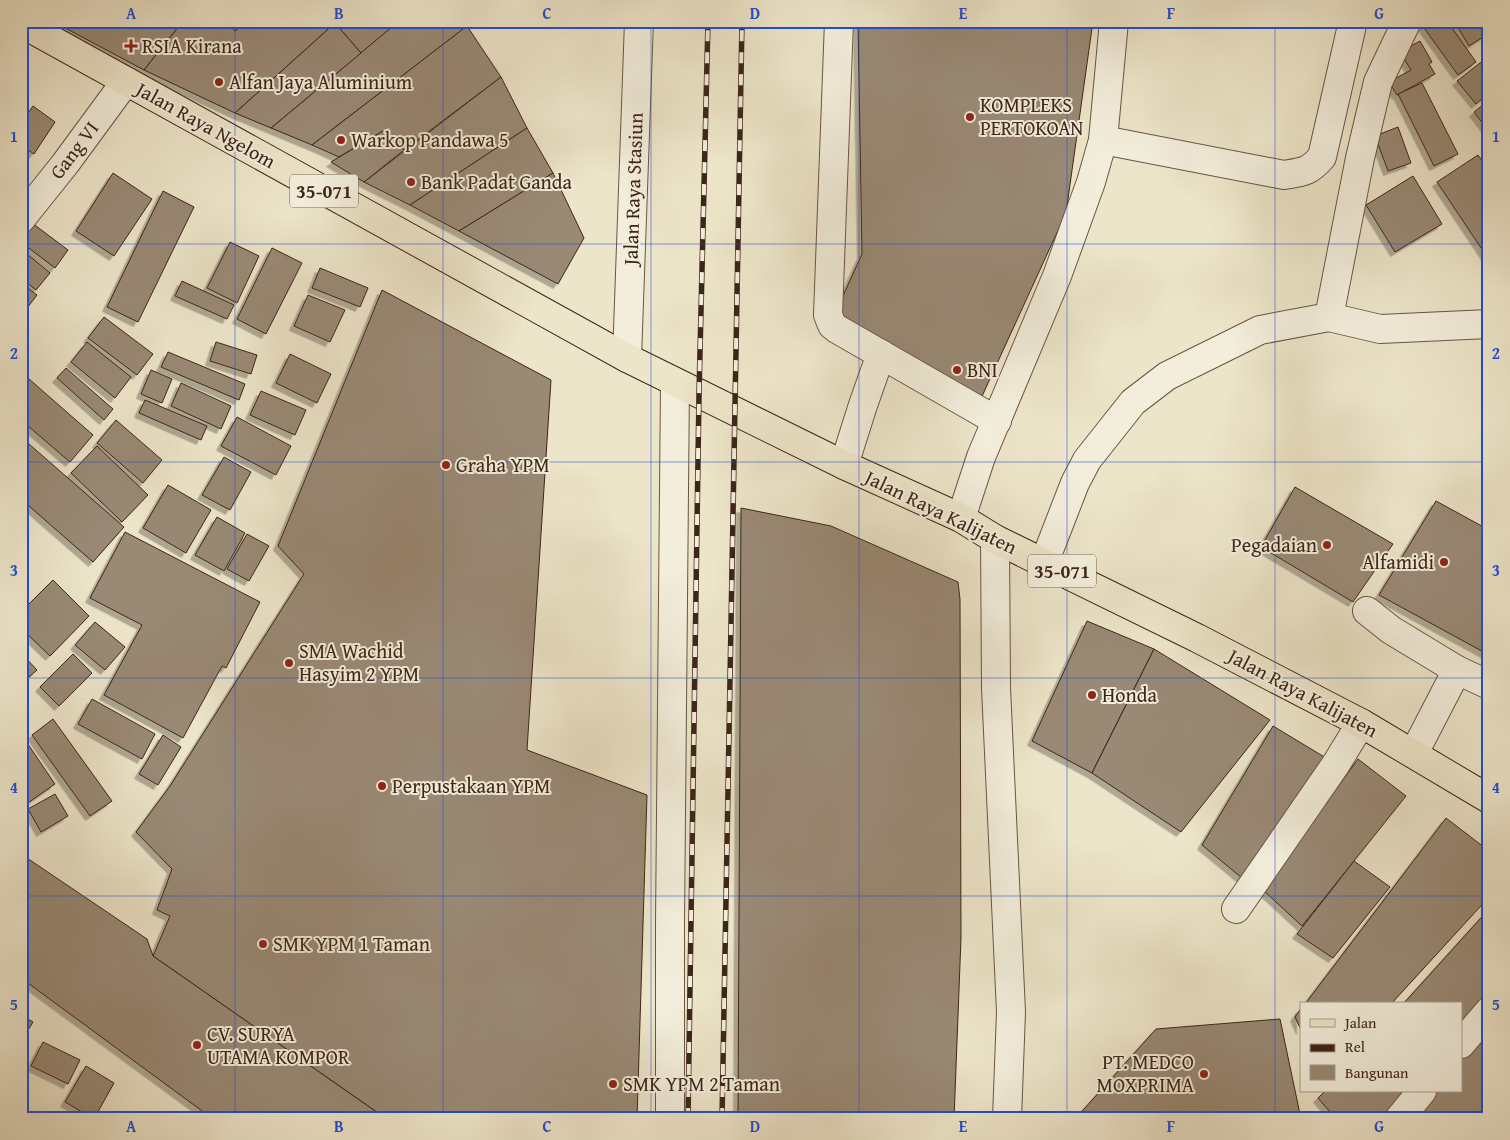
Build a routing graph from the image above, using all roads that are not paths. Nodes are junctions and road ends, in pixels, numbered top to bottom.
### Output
1 (639, 21) edge
2 (839, 21) edge
3 (1114, 21) edge
4 (1353, 21) edge
5 (1407, 21) edge
6 (21, 23) edge
7 (126, 81) junction
8 (1103, 140) junction
9 (21, 219) edge
10 (1329, 317) junction
11 (1489, 324) edge
12 (881, 354) junction
13 (627, 358) junction
14 (675, 382) junction
15 (997, 421) junction
16 (844, 465) junction
17 (960, 518) junction
18 (995, 539) junction
19 (1044, 563) junction
20 (1367, 611) dead end
21 (1457, 670) junction
22 (1489, 685) edge
23 (1361, 723) junction
24 (1414, 754) junction
25 (1489, 799) edge
26 (1236, 908) dead end
27 (1489, 1011) edge
28 (1462, 1043) edge
29 (1421, 1092) edge
30 (670, 1119) edge
31 (1007, 1119) edge
32 (1399, 1119) edge

1 - 13 street, Jalan Raya Stasiun
2 - 12 street
3 - 8 street
4 - 8 street
5 - 10 street
6 - 7 main road, Jalan Raya Ngelom / 35-071
7 - 9 street, Gang VI
7 - 13 main road, Jalan Raya Ngelom / 35-071
8 - 15 street
10 - 11 street
10 - 19 street
12 - 15 street
12 - 16 street
13 - 14 main road, Jalan Raya Kalijaten / 35-071
14 - 16 main road, Jalan Raya Kalijaten / 35-071
14 - 30 street
15 - 17 street
16 - 17 main road, Jalan Raya Kalijaten / 35-071
17 - 18 main road, Jalan Raya Kalijaten / 35-071
18 - 19 main road, Jalan Raya Kalijaten / 35-071
18 - 31 street
19 - 23 main road, Jalan Raya Kalijaten / 35-071
20 - 21 street
21 - 22 street
21 - 24 street
23 - 24 main road, Jalan Raya Kalijaten / 35-071
23 - 26 street
24 - 25 main road, Jalan Raya Kalijaten / 35-071
27 - 28 street
29 - 32 street

